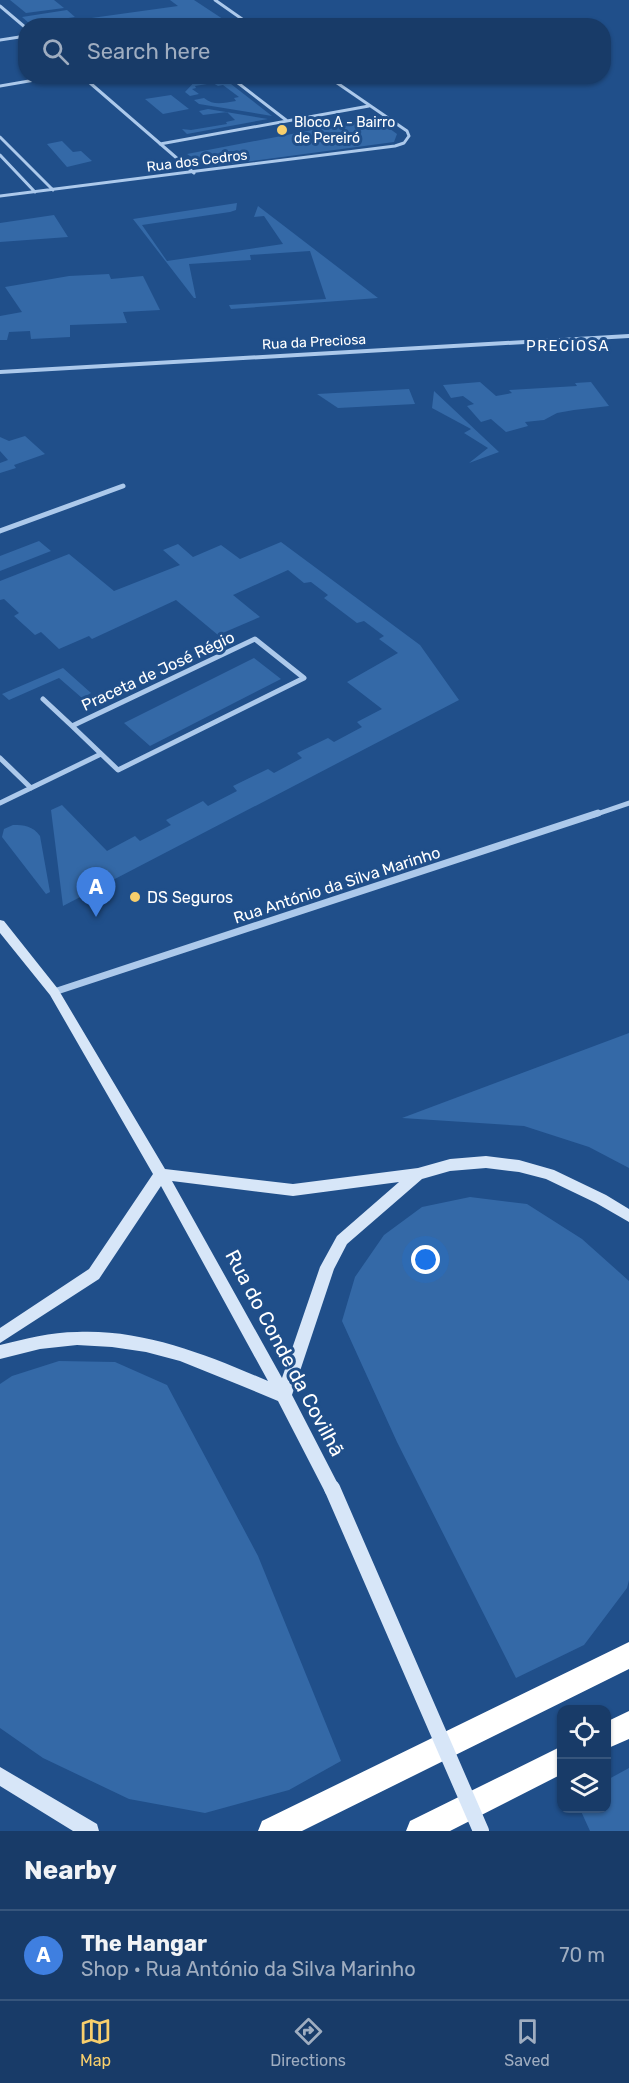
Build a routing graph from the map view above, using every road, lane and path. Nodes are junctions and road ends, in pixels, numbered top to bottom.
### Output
1 (215, 0) edge
2 (0, 6) edge
3 (241, 18) edge
4 (18, 21) edge
5 (18, 37) edge
6 (0, 40) edge
7 (18, 83) edge
8 (91, 84) edge
9 (239, 84) edge
10 (338, 84) edge
11 (0, 86) edge
12 (369, 106) junction
13 (286, 120) junction
14 (0, 137) edge
15 (160, 144) junction
16 (0, 155) edge
17 (194, 172) junction
18 (53, 190) junction
19 (35, 192) junction
20 (0, 196) edge
21 (629, 336) edge
22 (0, 372) edge
23 (123, 486) dead end
24 (0, 531) edge
25 (43, 699) dead end
26 (72, 726) junction
27 (101, 754) junction
28 (0, 758) edge
29 (31, 788) junction
30 (0, 803) edge
31 (629, 804) edge
32 (0, 924) edge
33 (54, 992) junction
34 (161, 1174) junction
35 (418, 1174) junction
36 (629, 1216) edge
37 (0, 1336) edge
38 (0, 1352) edge
39 (285, 1396) junction
40 (629, 1655) edge
41 (629, 1725) edge
42 (611, 1734) edge
43 (557, 1761) edge
44 (0, 1776) edge
45 (90, 1831) edge
46 (272, 1831) edge
47 (420, 1831) edge
48 (481, 1831) edge

1 - 3 street
2 - 4 street
5 - 6 street
7 - 11 street
8 - 15 street
9 - 13 street
10 - 12 street
12 - 13 street
12 - 17 street, Rua dos Cedros
13 - 15 street
14 - 18 street
15 - 17 street
16 - 19 street
17 - 18 street, Rua dos Cedros
18 - 19 street, Rua dos Cedros
19 - 20 street, Rua dos Cedros
21 - 22 street, Rua da Preciosa
23 - 24 street
25 - 26 street
26 - 27 street, Praceta de José Régio
26 - 27 street, Praceta de José Régio
27 - 29 street
28 - 29 street
29 - 30 street
31 - 33 street, Rua António da Silva Marinho
32 - 33 main road, Rua do Conde da Covilhã
33 - 34 main road, Rua do Conde da Covilhã
34 - 35 main road
34 - 37 main road
34 - 39 main road, Rua do Conde da Covilhã
35 - 36 main road
35 - 39 main road
38 - 39 main road
39 - 48 main road, Rua do Conde da Covilhã, bridge
40 - 46 highway
41 - 42 highway
43 - 47 highway
44 - 45 main road

